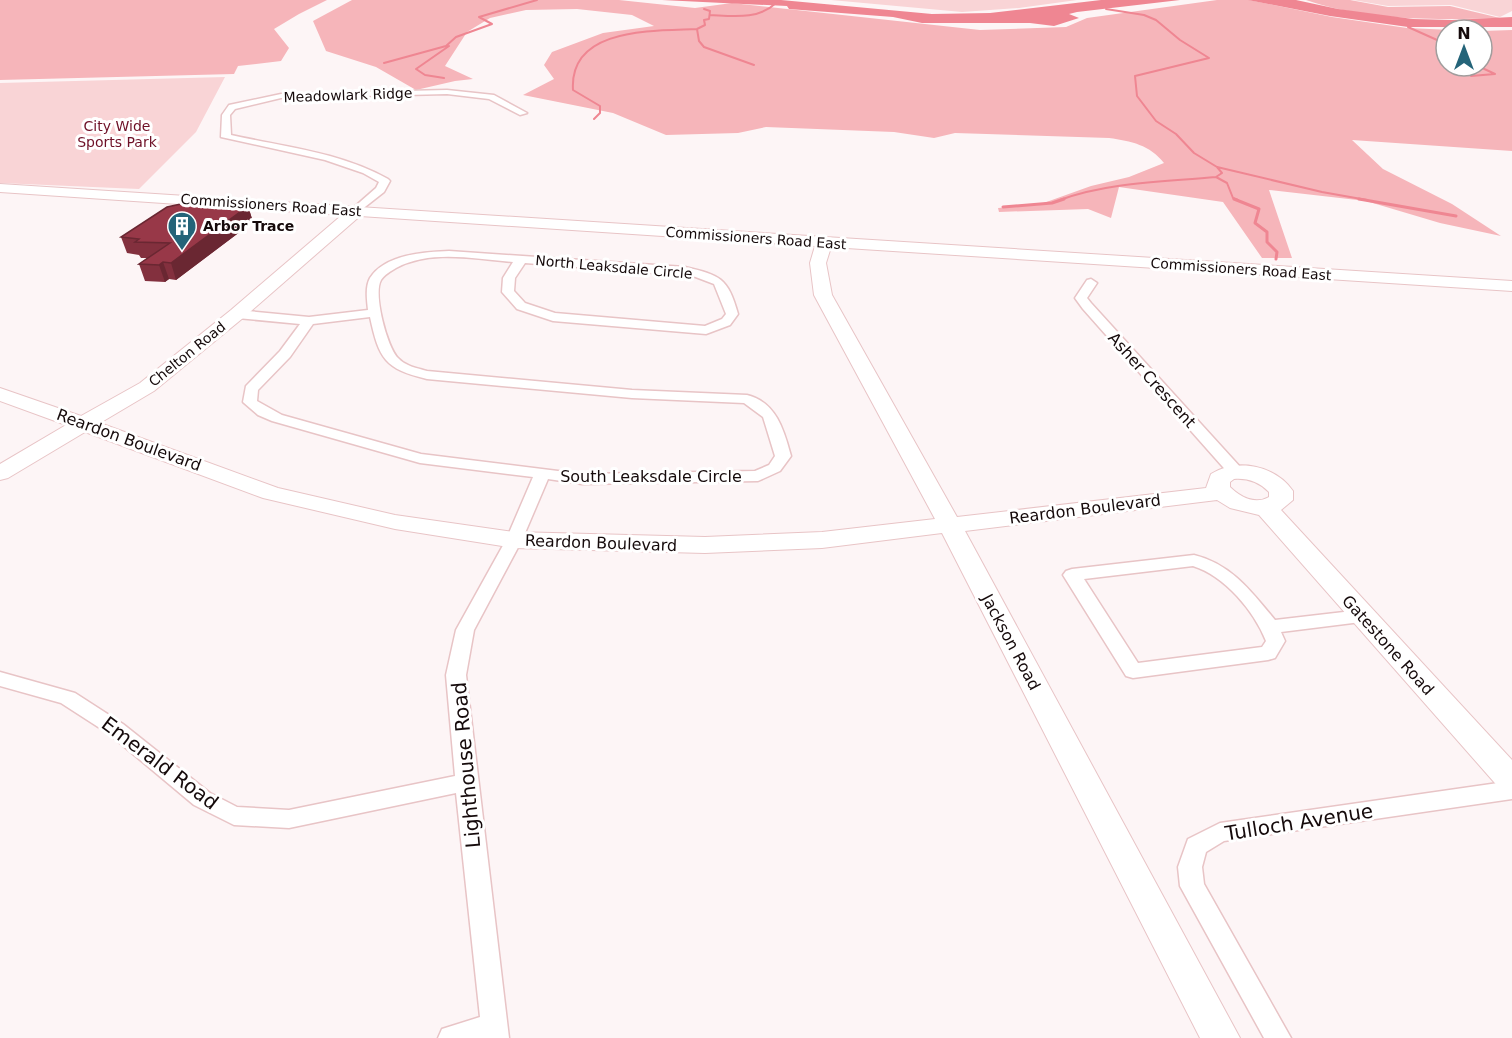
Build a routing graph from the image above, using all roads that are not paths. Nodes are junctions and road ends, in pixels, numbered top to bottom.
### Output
1 (523, 113) dead end
2 (0, 188) edge
3 (356, 211) junction
4 (824, 242) junction
5 (520, 259) junction
6 (1091, 284) dead end
7 (1512, 286) edge
8 (376, 313) junction
9 (237, 314) junction
10 (309, 321) junction
11 (0, 394) edge
12 (85, 424) junction
13 (1236, 472) junction
14 (0, 473) edge
15 (542, 475) junction
16 (1221, 493) junction
17 (1265, 507) junction
18 (950, 525) junction
19 (514, 540) junction
20 (1361, 616) junction
21 (1270, 627) junction
22 (0, 679) edge
23 (1512, 781) edge
24 (466, 782) junction
25 (1512, 790) edge
26 (495, 1032) edge
27 (451, 1038) edge
28 (1221, 1038) edge
29 (1278, 1038) edge

1 - 3 street, Meadowlark Ridge
2 - 3 main road, Commissioners Road East
3 - 4 main road, Commissioners Road East
3 - 9 main road, Chelton Road
4 - 7 main road, Commissioners Road East
4 - 18 main road, Jackson Road
5 - 5 street, North Leaksdale Circle
5 - 8 street, North Leaksdale Circle
6 - 13 street, Asher Crescent
8 - 10 street
8 - 15 street, South Leaksdale Circle
9 - 10 street
9 - 12 main road, Chelton Road
10 - 15 street, South Leaksdale Circle
11 - 12 main road, Reardon Boulevard
12 - 14 main road, Chelton Road
12 - 19 main road, Reardon Boulevard
13 - 16 main road
13 - 17 main road
15 - 19 street, Lighthouse Road
16 - 17 main road
16 - 18 main road, Reardon Boulevard
17 - 20 main road, Gatestone Road
18 - 19 main road, Reardon Boulevard
18 - 28 main road, Jackson Road
19 - 24 street, Lighthouse Road
20 - 21 street
20 - 23 main road, Gatestone Road
21 - 21 street
22 - 24 street, Emerald Road
24 - 26 street, Lighthouse Road
25 - 29 street, Tulloch Avenue
26 - 27 street

